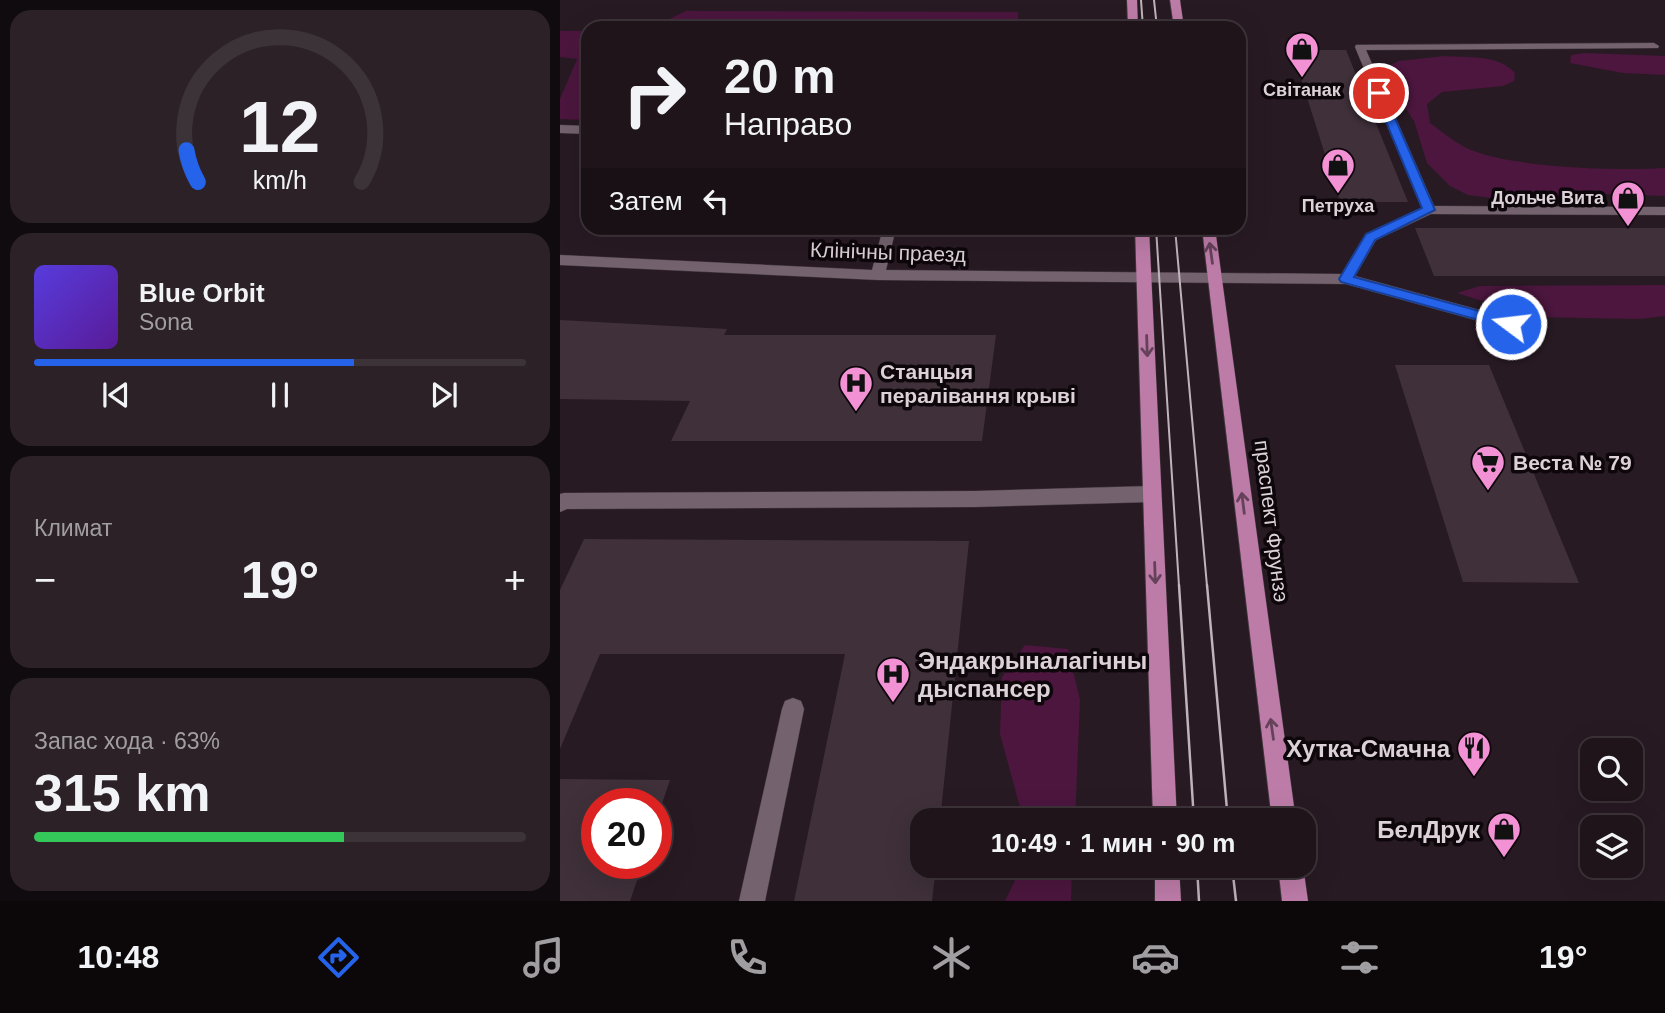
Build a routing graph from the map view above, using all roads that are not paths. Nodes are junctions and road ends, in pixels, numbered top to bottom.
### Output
1 (1132, 0) edge
2 (1175, 0) edge
3 (1133, 21) edge
4 (1178, 21) edge
5 (1654, 47) dead end
6 (560, 129) edge
7 (581, 130) edge
8 (1429, 210) junction
9 (1665, 211) edge
10 (888, 235) edge
11 (1142, 235) edge
12 (1209, 235) edge
13 (560, 260) edge
14 (878, 275) junction
15 (1145, 278) junction
16 (1215, 279) junction
17 (1346, 279) junction
18 (1511, 324) dead end
19 (1152, 494) junction
20 (560, 503) edge
21 (793, 709) dead end
22 (1164, 808) edge
23 (1282, 808) edge
24 (1167, 878) edge
25 (1292, 878) edge
26 (752, 901) edge
27 (1168, 901) edge
28 (1295, 901) edge

1 - 3 main road
2 - 4 main road
5 - 8 street
6 - 7 street
8 - 9 street
8 - 17 street
10 - 14 street
11 - 15 main road
16 -> 12 main road, праспект Фрунзэ
13 - 14 street, Клінічны праезд
14 - 15 street, Клінічны праезд
15 - 16 street, Клінічны праезд
15 -> 19 main road
16 - 17 street, Клінічны праезд
23 -> 16 main road, праспект Фрунзэ
17 - 18 street, Клінічны праезд
19 - 20 street
19 -> 22 main road
21 - 26 street
24 - 27 main road
25 - 28 main road

